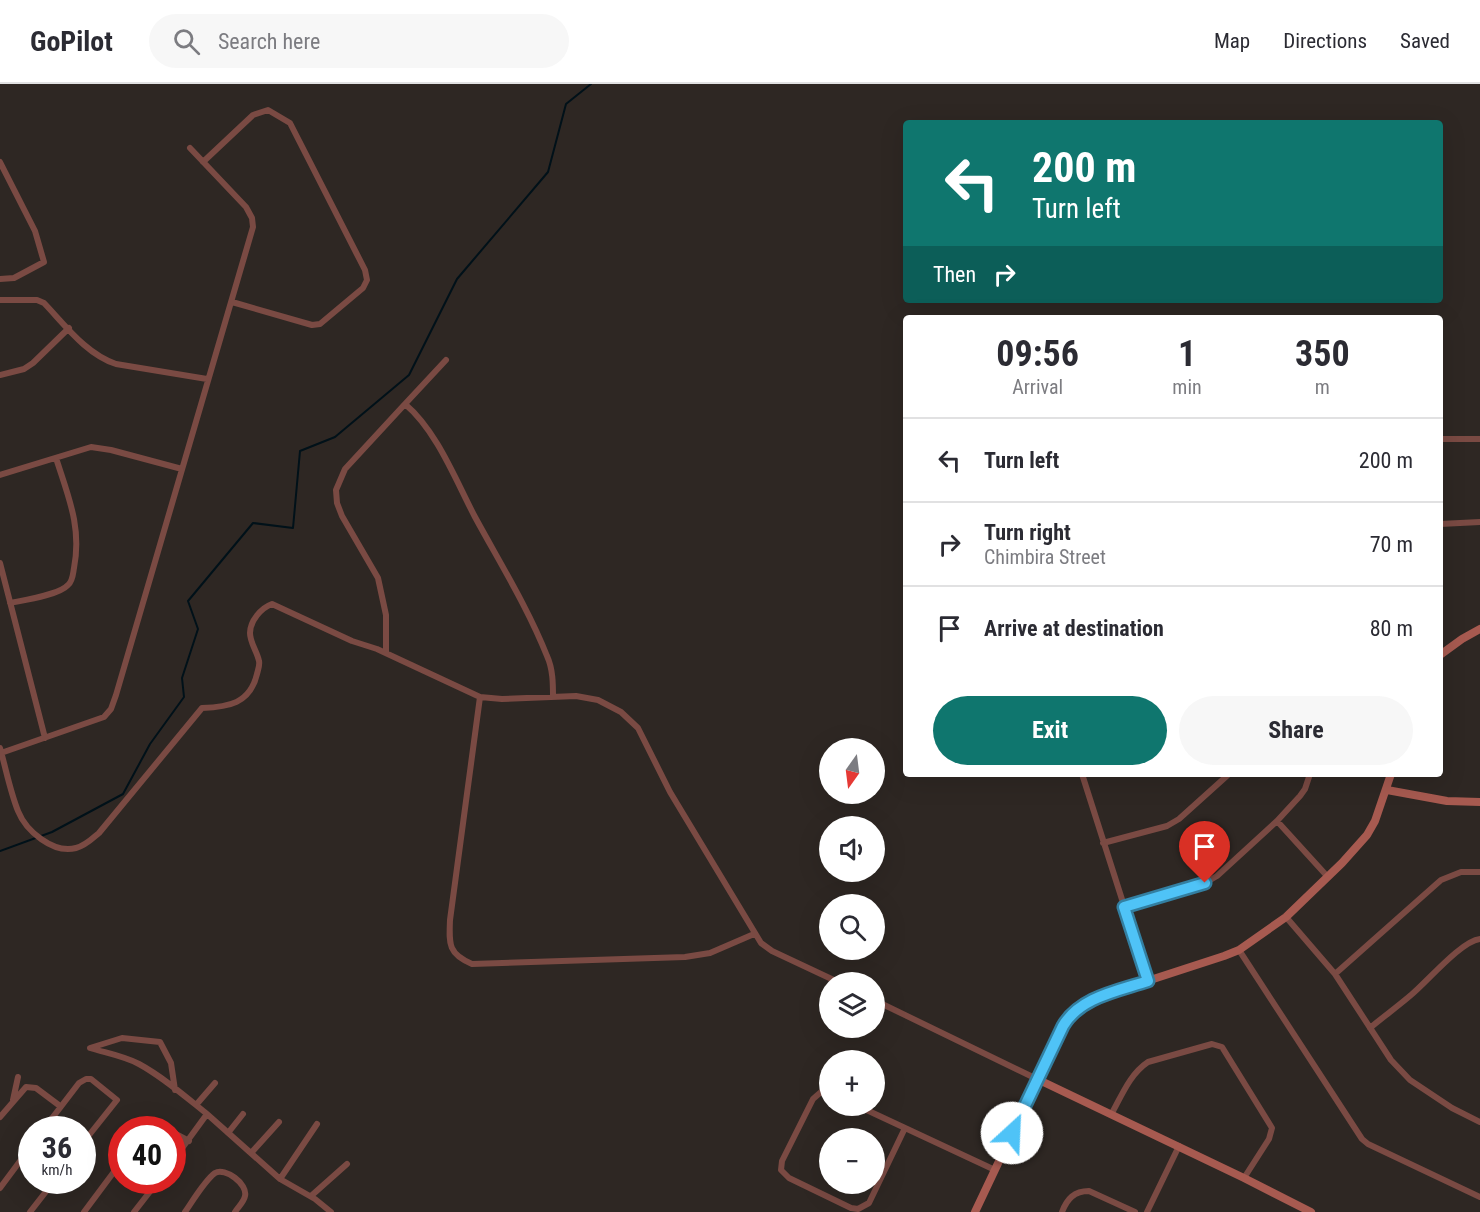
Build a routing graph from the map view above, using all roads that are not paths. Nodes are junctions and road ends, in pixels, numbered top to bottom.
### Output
1 (190, 148) dead end
2 (0, 162) edge
3 (203, 162) junction
4 (0, 279) edge
5 (0, 300) edge
6 (232, 302) junction
7 (69, 328) junction
8 (446, 360) dead end
9 (0, 375) edge
10 (207, 379) junction
11 (405, 404) junction
12 (1443, 439) edge
13 (1480, 439) edge
14 (56, 458) junction
15 (182, 469) junction
16 (0, 475) edge
17 (1480, 522) edge
18 (1443, 524) edge
19 (0, 563) edge
20 (10, 603) junction
21 (1480, 629) edge
22 (386, 653) junction
23 (1443, 653) edge
24 (480, 697) junction
25 (553, 697) junction
26 (45, 738) junction
27 (1, 751) edge
28 (1083, 777) edge
29 (1226, 777) edge
30 (1309, 777) edge
31 (1390, 777) edge
32 (1387, 790) junction
33 (1480, 802) edge
34 (1277, 821) junction
35 (1103, 843) junction
36 (1480, 872) edge
37 (1327, 876) junction
38 (1124, 907) junction
39 (1286, 917) junction
40 (754, 934) junction
41 (1480, 939) edge
42 (1239, 950) junction
43 (819, 973) edge
44 (1335, 974) junction
45 (1148, 981) junction
46 (885, 1005) edge
47 (1370, 1028) junction
48 (18, 1077) dead end
49 (1037, 1079) junction
50 (215, 1083) dead end
51 (175, 1089) junction
52 (819, 1093) edge
53 (13, 1101) junction
54 (60, 1106) junction
55 (196, 1106) junction
56 (1112, 1113) junction
57 (207, 1114) junction
58 (243, 1114) dead end
59 (53, 1116) edge
60 (879, 1116) edge
61 (0, 1117) edge
62 (279, 1122) dead end
63 (1480, 1122) edge
64 (317, 1124) dead end
65 (96, 1126) edge
66 (905, 1128) junction
67 (228, 1133) junction
68 (186, 1140) edge
69 (189, 1142) junction
70 (186, 1146) edge
71 (1179, 1146) junction
72 (251, 1153) junction
73 (18, 1164) edge
74 (347, 1164) dead end
75 (995, 1170) junction
76 (1244, 1178) junction
77 (279, 1179) junction
78 (108, 1180) edge
79 (0, 1188) edge
80 (44, 1194) edge
81 (148, 1194) edge
82 (311, 1196) junction
83 (1480, 1197) edge
84 (30, 1212) edge
85 (84, 1212) edge
86 (134, 1212) edge
87 (185, 1212) edge
88 (235, 1212) edge
89 (331, 1212) edge
90 (975, 1212) edge
91 (1062, 1212) edge
92 (1135, 1212) edge
93 (1148, 1212) edge
94 (1311, 1212) edge

1 - 3 street
2 - 4 street
3 - 6 street
3 - 6 street
5 - 7 street
6 - 10 street
7 - 9 street
7 - 10 street
8 - 11 street
10 - 15 street
11 - 22 street
11 - 25 street
12 - 13 street
14 - 15 street
14 - 16 street
14 - 20 street
15 - 26 street
17 - 18 street
19 - 20 street
20 - 26 street
21 - 23 street
22 - 24 street
22 - 27 street
24 - 25 street
24 - 40 street
25 - 40 street
26 - 27 street
28 - 35 street
29 - 35 street
30 - 34 street
31 - 32 street
32 - 33 street
32 - 37 street
34 - 37 street
34 - 38 street
35 - 38 street
36 - 44 street
37 - 39 street
38 - 45 street
39 - 42 street
39 - 44 street
40 - 43 street
41 - 47 street
42 - 45 street
42 - 83 street
44 - 47 street
45 - 49 street
46 - 49 street
47 - 63 street
48 - 53 street
49 - 56 street
49 - 75 street
50 - 55 street
51 - 51 street
51 - 55 street
52 - 66 street
53 - 54 street
53 - 61 street
54 - 59 street
54 - 65 street
55 - 57 street
56 - 71 street
56 - 76 street
57 - 67 street
57 - 69 street
58 - 67 street
60 - 66 street
62 - 72 street
64 - 77 street
66 - 75 street
67 - 72 street
68 - 69 street
69 - 70 street
71 - 76 street
71 - 93 street
72 - 77 street
73 - 79 street
74 - 82 street
75 - 90 street
76 - 94 street
77 - 82 street
78 - 85 street
80 - 84 street
81 - 86 street
82 - 89 street
87 - 88 street
91 - 92 street

